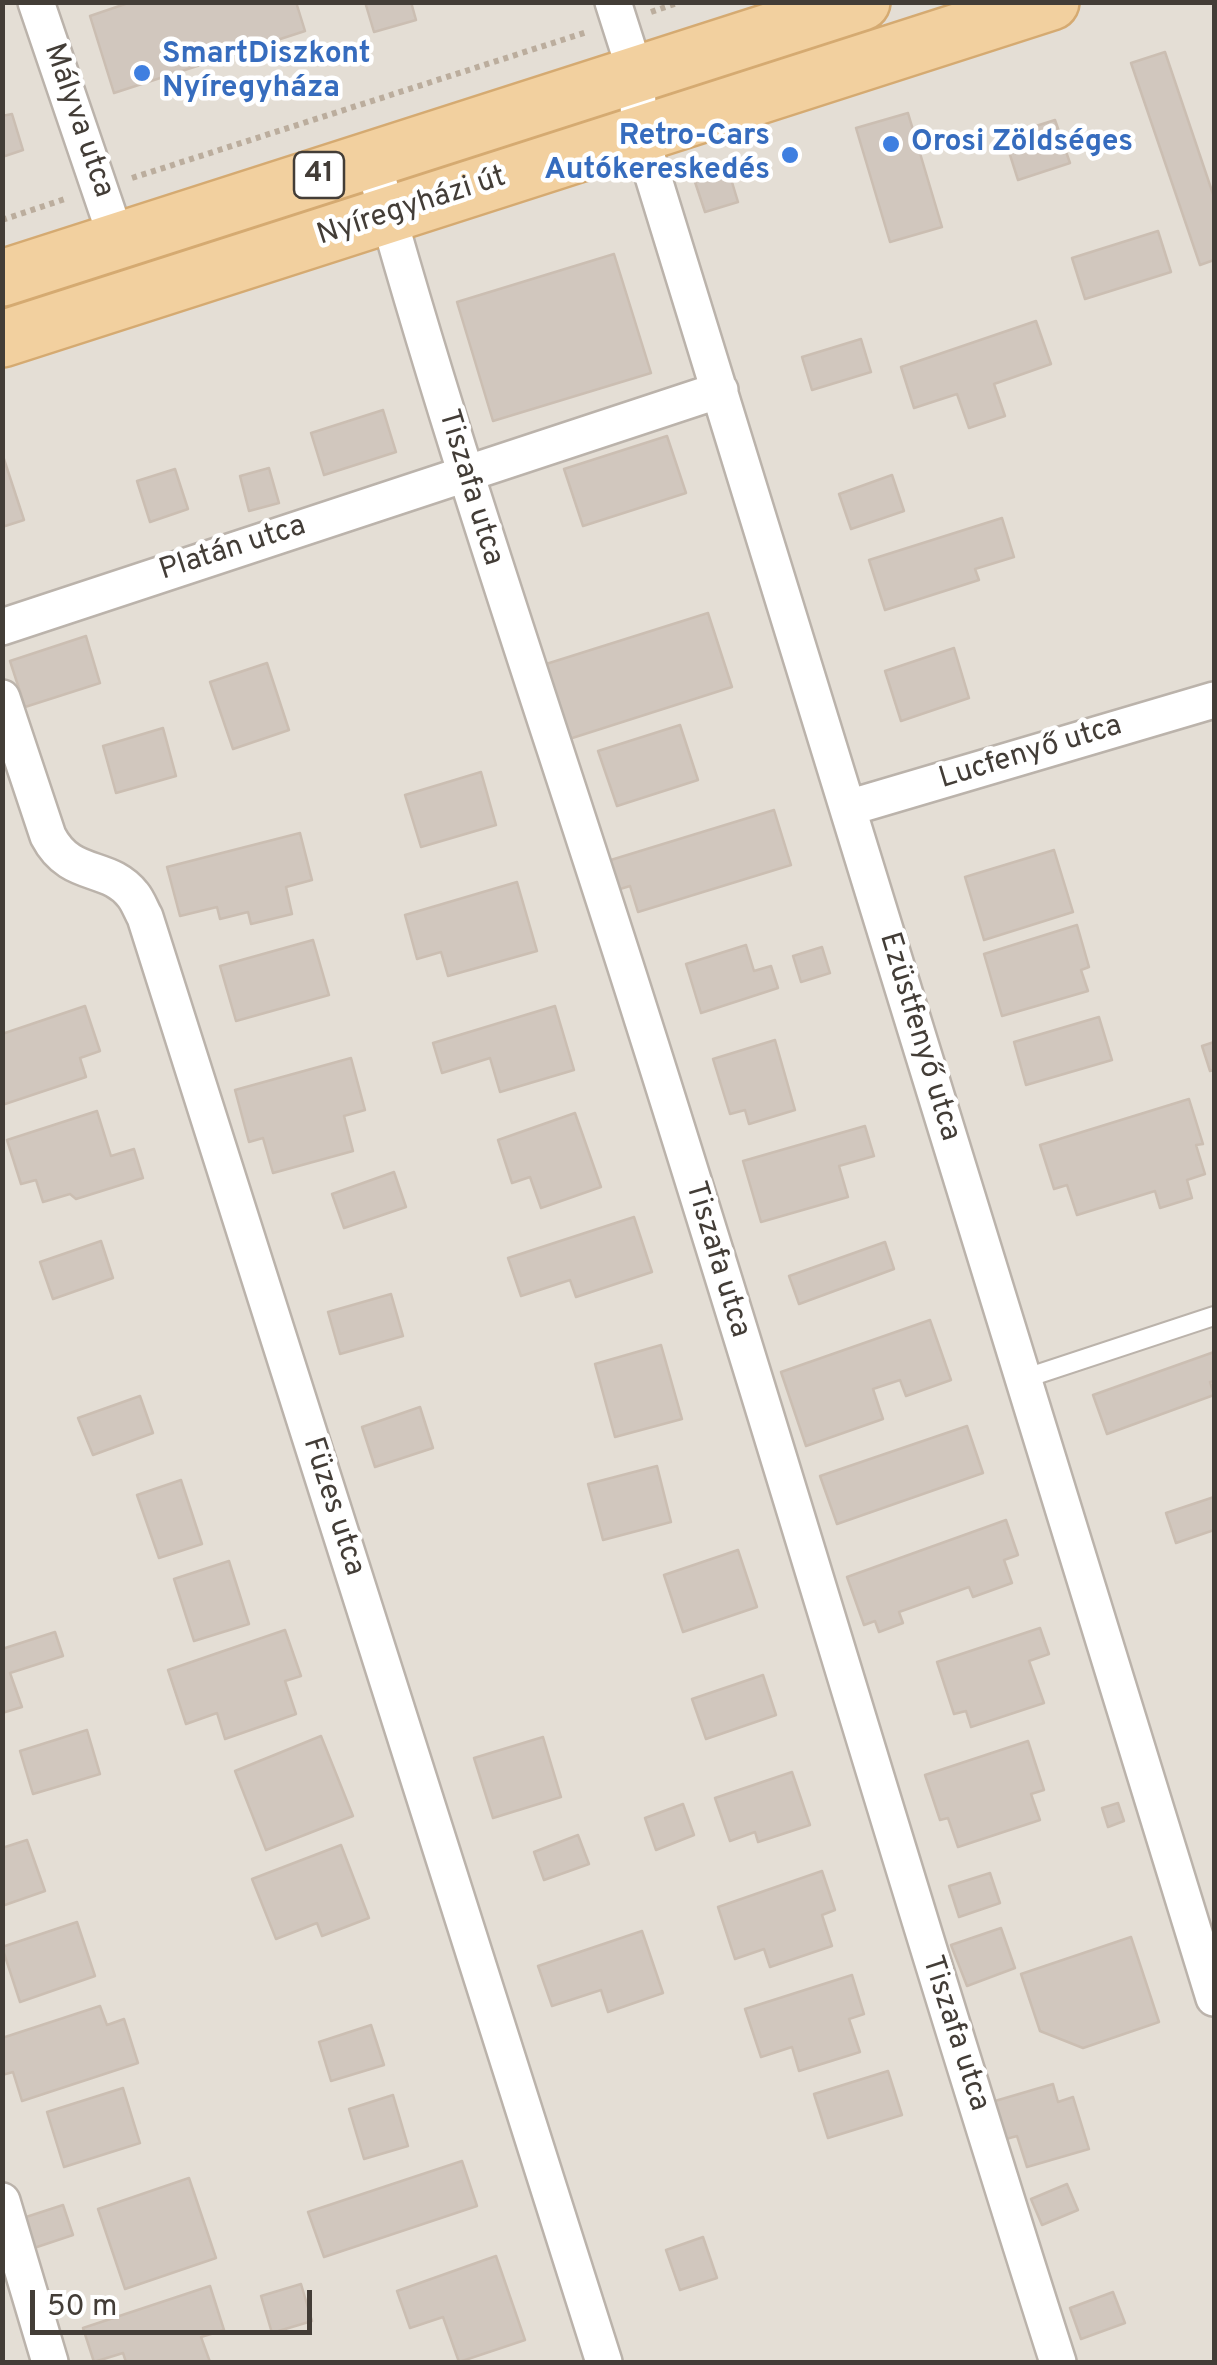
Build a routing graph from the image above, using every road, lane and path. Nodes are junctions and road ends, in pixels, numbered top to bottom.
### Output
1 (36, 2) edge
2 (680, 2) edge
3 (862, 2) edge
4 (1051, 2) edge
5 (616, 12) edge
6 (636, 74) junction
7 (640, 134) junction
8 (372, 158) junction
9 (100, 188) junction
10 (388, 216) junction
11 (2, 220) edge
12 (118, 240) junction
13 (2, 278) edge
14 (2, 339) edge
15 (720, 390) junction
16 (463, 474) junction
17 (2, 627) edge
18 (2, 698) edge
19 (1214, 700) edge
20 (848, 808) junction
21 (1214, 1316) edge
22 (1023, 1379) junction
23 (1214, 1998) edge
24 (2, 2200) edge
25 (50, 2362) edge
26 (604, 2362) edge
27 (1058, 2362) edge

1 - 9 street, Mályva utca
2 - 5 path
3 - 6 main road, Nyíregyházi út / 41
4 - 7 main road, Nyíregyházi út / 41
5 - 6 street, Ezüstfenyő utca
5 - 9 path
6 - 7 street, Ezüstfenyő utca
6 - 8 main road, Nyíregyházi út / 41
7 - 10 main road, Nyíregyházi út / 41
7 - 15 street, Ezüstfenyő utca
8 - 10 street, Tiszafa utca
8 - 12 main road, Nyíregyházi út / 41
9 - 11 path
9 - 12 street, Mályva utca
10 - 14 main road, Nyíregyházi út / 41
10 - 16 street, Tiszafa utca
12 - 13 main road, Nyíregyházi út / 41
15 - 16 street, Platán utca
15 - 20 street, Ezüstfenyő utca
16 - 17 street, Platán utca
16 - 27 street, Tiszafa utca
18 - 26 street, Füzes utca
19 - 20 street, Lucfenyő utca
20 - 22 street, Ezüstfenyő utca
21 - 22 lane
22 - 23 street, Ezüstfenyő utca
24 - 25 street

